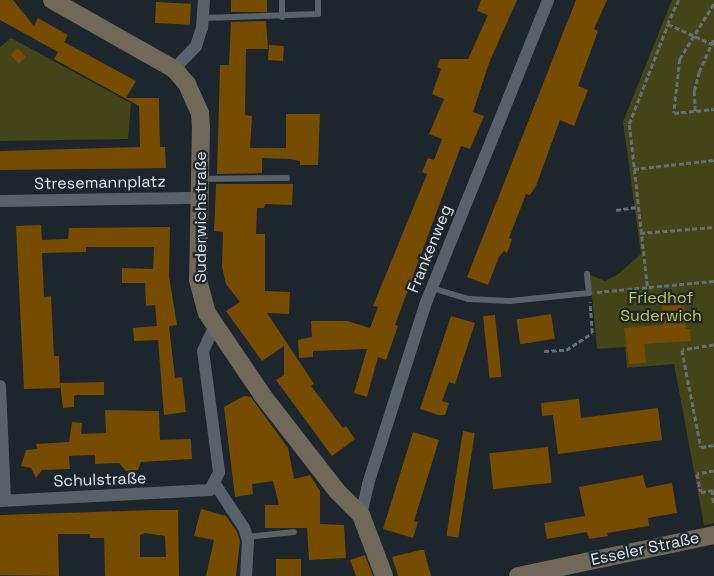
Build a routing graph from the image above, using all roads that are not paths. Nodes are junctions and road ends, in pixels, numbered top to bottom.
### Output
1 (52, 0) edge
2 (204, 0) edge
3 (282, 0) edge
4 (318, 0) edge
5 (548, 0) edge
6 (282, 17) junction
7 (203, 18) junction
8 (174, 69) junction
9 (287, 178) dead end
10 (200, 179) junction
11 (200, 198) junction
12 (0, 202) edge
13 (587, 274) dead end
14 (432, 288) junction
15 (214, 327) junction
16 (0, 386) edge
17 (215, 484) junction
18 (3, 500) edge
19 (361, 515) junction
20 (294, 532) dead end
21 (714, 535) edge
22 (247, 537) junction
23 (246, 576) edge
24 (384, 576) edge
25 (518, 576) edge

1 - 8 main road, Suderwichstraße
2 - 7 street
3 - 6 lane
4 - 6 lane
5 - 14 street, Frankenweg
6 - 7 lane
7 - 8 street
8 - 10 main road, Suderwichstraße
9 - 10 lane
10 - 11 main road, Suderwichstraße
11 - 12 street, Stresemannplatz
11 - 15 main road, Suderwichstraße
13 - 14 lane
14 - 19 street, Frankenweg
15 - 17 street
15 - 19 main road, Suderwichstraße
16 - 18 street
17 - 18 street, Schulstraße
17 - 22 street
19 - 24 main road, Suderwichstraße
20 - 22 lane
21 - 25 main road, Esseler Straße
22 - 23 street

